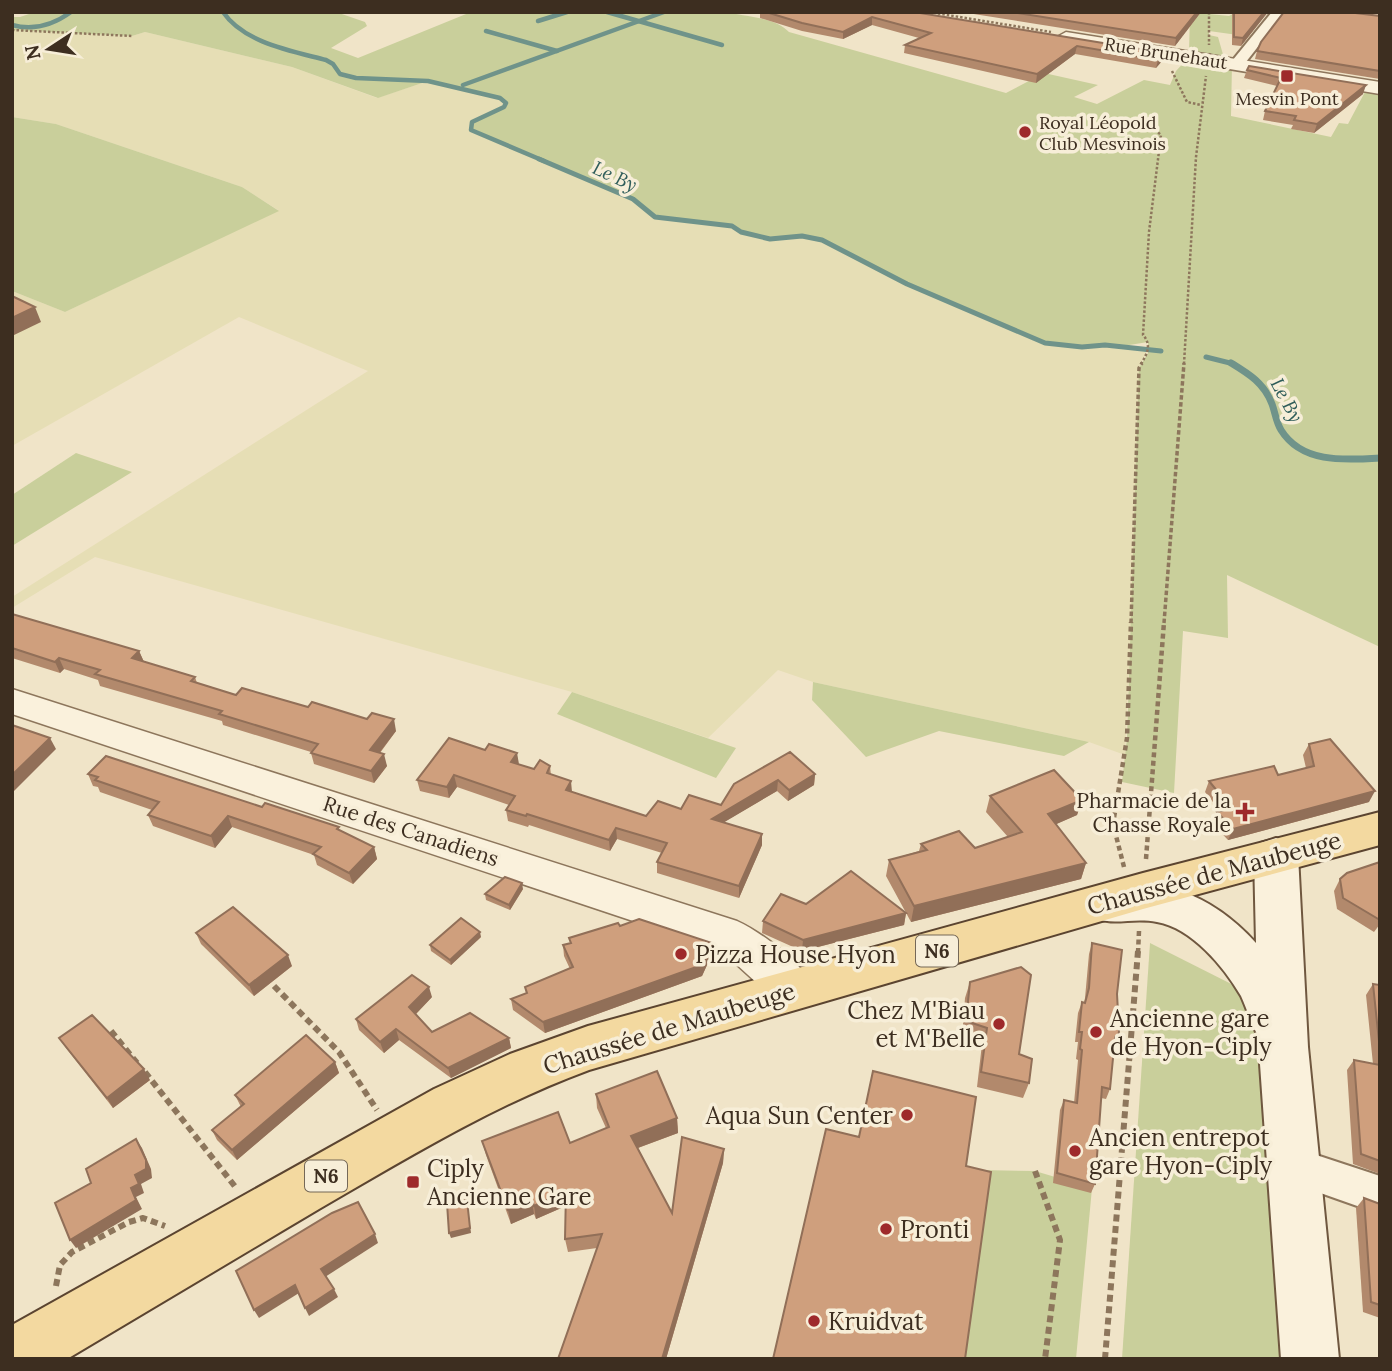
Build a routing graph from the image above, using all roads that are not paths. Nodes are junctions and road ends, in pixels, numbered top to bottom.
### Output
1 (1279, 12) edge
2 (1043, 33) edge
3 (1237, 64) junction
4 (1380, 88) edge
5 (12, 701) edge
6 (1380, 828) edge
7 (1276, 855) junction
8 (1137, 895) junction
9 (794, 990) junction
10 (1283, 1047) junction
11 (1292, 1165) junction
12 (1380, 1195) edge
13 (12, 1358) edge
14 (1310, 1359) edge

1 - 3 street
2 - 3 street, Rue Brunehaut
3 - 4 street, Rue Brunehaut
5 - 9 street, Rue des Canadiens
6 - 7 main road, Chaussée de Maubeuge
7 - 8 main road, Chaussée de Maubeuge
7 - 10 main road
8 - 9 main road, Chaussée de Maubeuge / N6
8 - 10 main road
9 - 13 main road, Chaussée de Maubeuge / N6
10 - 11 main road
11 - 12 street
11 - 14 main road

